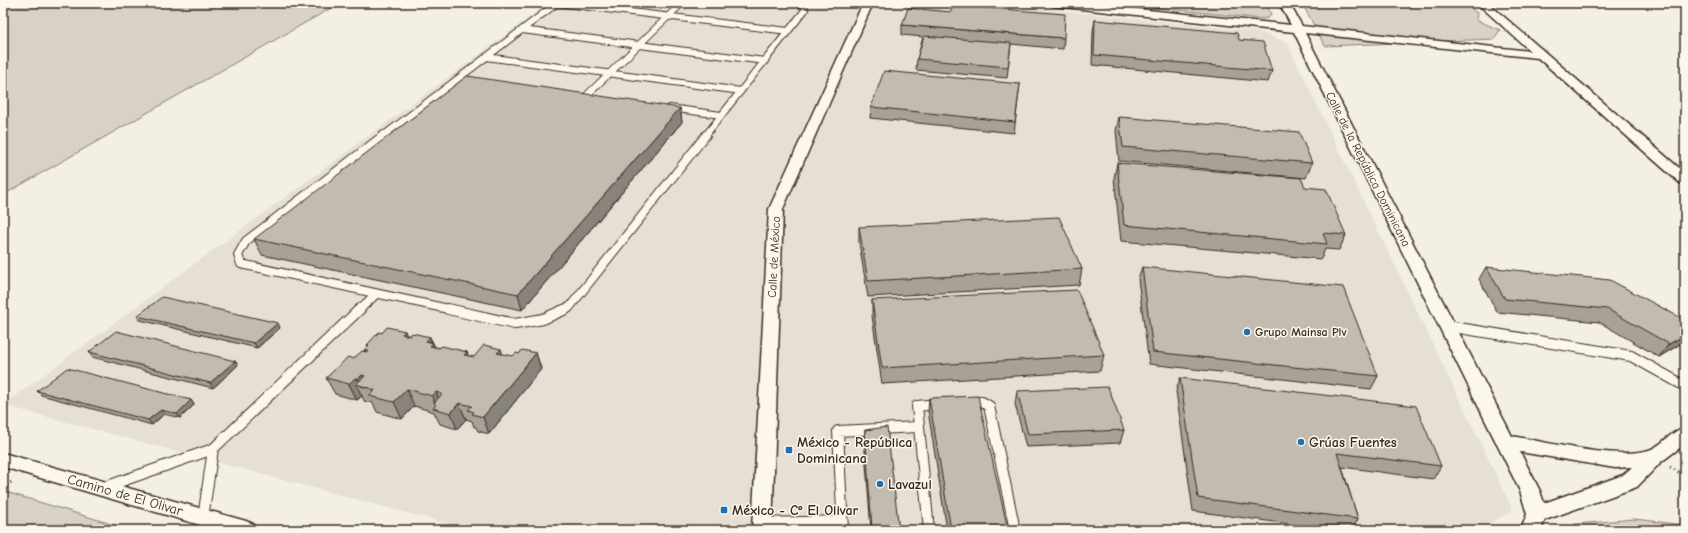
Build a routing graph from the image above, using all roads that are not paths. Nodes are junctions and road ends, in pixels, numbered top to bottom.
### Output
1 (557, 3) edge
2 (682, 3) edge
3 (799, 3) edge
4 (868, 3) edge
5 (1053, 3) edge
6 (1284, 3) edge
7 (1482, 3) edge
8 (668, 17) junction
9 (1298, 29) junction
10 (522, 30) junction
11 (788, 31) junction
12 (639, 45) junction
13 (1542, 55) junction
14 (486, 57) junction
15 (765, 60) junction
16 (609, 74) junction
17 (462, 76) junction
18 (470, 77) edge
19 (741, 91) junction
20 (579, 94) edge
21 (587, 95) junction
22 (594, 96) edge
23 (662, 106) edge
24 (721, 116) junction
25 (1685, 180) edge
26 (376, 294) junction
27 (1447, 326) junction
28 (1685, 386) edge
29 (918, 427) junction
30 (1685, 434) edge
31 (1505, 442) junction
32 (213, 448) junction
33 (1654, 457) junction
34 (3, 460) edge
35 (102, 488) junction
36 (203, 518) junction
37 (1534, 522) edge
38 (842, 525) edge
39 (762, 527) edge
40 (246, 530) edge
41 (929, 530) edge
42 (1015, 530) edge

1 - 8 lane
1 - 10 lane
2 - 8 lane
3 - 11 lane
4 - 39 street, Calle de México
5 - 9 street
6 - 9 street, Calle de la República Dominicana
7 - 13 street
8 - 11 lane
8 - 12 lane
9 - 13 street
9 - 27 street, Calle de la República Dominicana
10 - 12 lane
10 - 14 lane
11 - 15 lane
12 - 15 lane
12 - 16 lane
13 - 25 street
14 - 16 lane
14 - 17 lane
15 - 19 lane
16 - 19 lane
16 - 21 lane
17 - 18 lane
17 - 26 lane
19 - 24 lane
20 - 21 lane
21 - 22 lane
23 - 24 lane
24 - 26 lane
26 - 32 lane
27 - 28 lane
27 - 31 street, Calle de la República Dominicana
29 - 38 lane
29 - 41 lane
29 - 42 lane
30 - 33 street
31 - 33 street
31 - 37 street, Calle de la República Dominicana
32 - 35 lane
32 - 36 lane
33 - 37 street
34 - 35 street, Camino de El Olivar
35 - 36 street, Camino de El Olivar
36 - 40 street, Camino de El Olivar
38 - 39 lane

